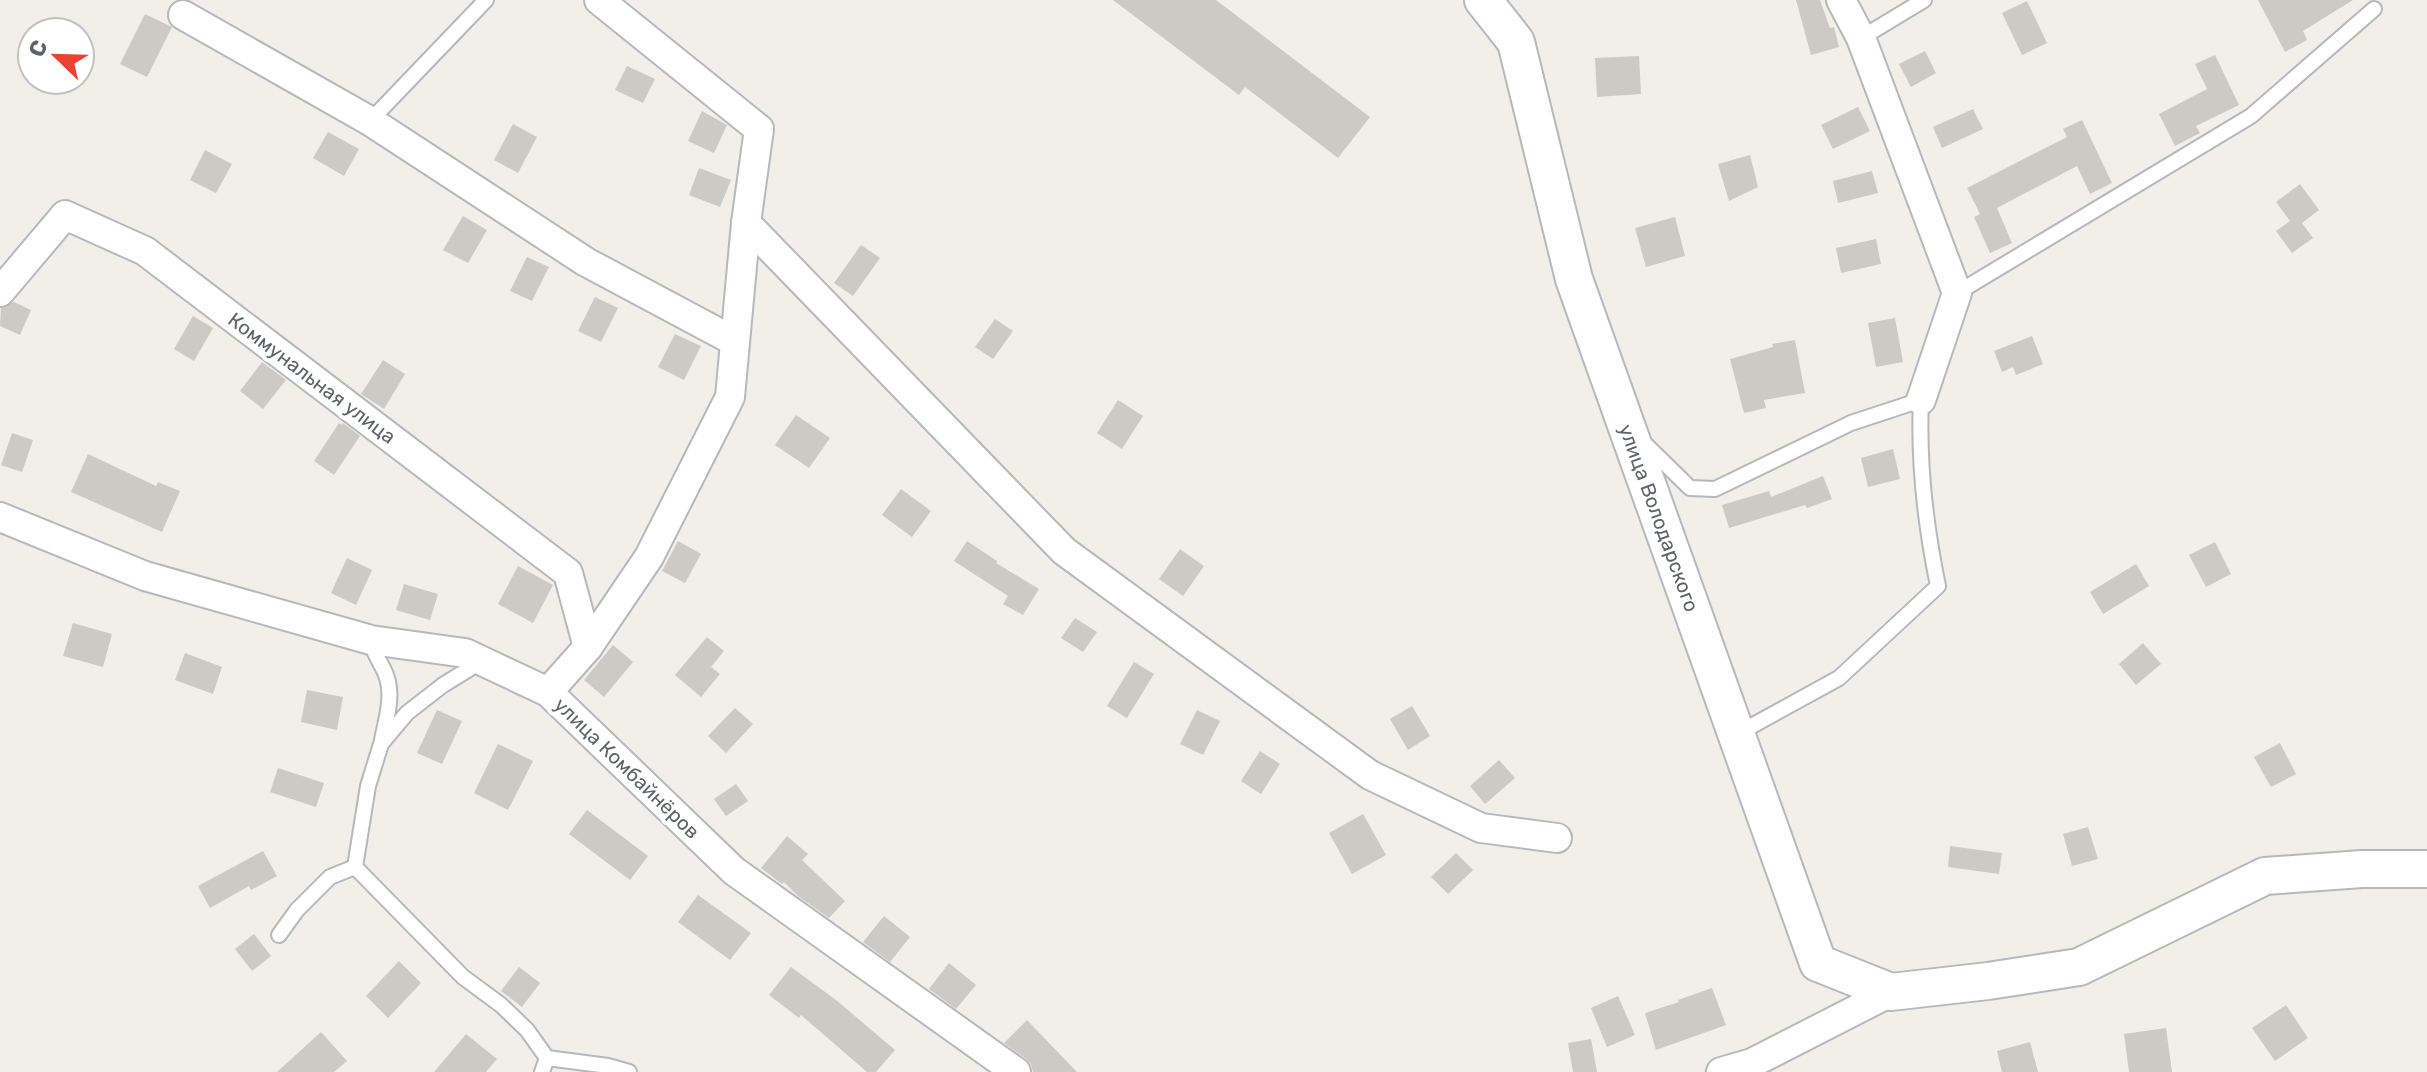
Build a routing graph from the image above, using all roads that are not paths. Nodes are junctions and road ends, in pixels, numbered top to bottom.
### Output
1 (486, 0) edge
2 (599, 0) edge
3 (1483, 0) edge
4 (1841, 0) edge
5 (1924, 0) edge
6 (2374, 9) dead end
7 (183, 15) dead end
8 (1861, 38) junction
9 (370, 121) junction
10 (746, 223) junction
11 (0, 292) edge
12 (1957, 293) junction
13 (734, 341) junction
14 (1921, 400) junction
15 (1626, 424) junction
16 (0, 517) edge
17 (371, 640) junction
18 (588, 647) junction
19 (482, 661) junction
20 (548, 692) junction
21 (1736, 734) junction
22 (381, 744) junction
23 (1557, 838) dead end
24 (355, 867) junction
25 (2427, 869) edge
26 (279, 935) dead end
27 (1891, 992) junction
28 (1772, 1063) edge
29 (544, 1065) edge
30 (629, 1072) edge
31 (1016, 1072) edge
32 (1721, 1072) edge

1 - 9 lane
2 - 10 street
3 - 15 street, улица Володарского
4 - 8 street
5 - 8 lane
6 - 12 lane
7 - 9 street
8 - 12 street
9 - 13 street
10 - 13 street
10 - 23 street
11 - 18 street, Коммунальная улица
12 - 14 street
13 - 18 street
14 - 15 lane
14 - 21 lane
15 - 21 street, улица Володарского
16 - 17 street, улица Комбайнёров
17 - 19 street, улица Комбайнёров
17 - 22 lane
18 - 20 street
19 - 20 street, улица Комбайнёров
19 - 22 lane
20 - 31 street, улица Комбайнёров
21 - 27 street, улица Володарского
22 - 24 lane
24 - 26 lane
24 - 29 lane
25 - 27 street
27 - 28 street
28 - 32 street
29 - 30 lane

